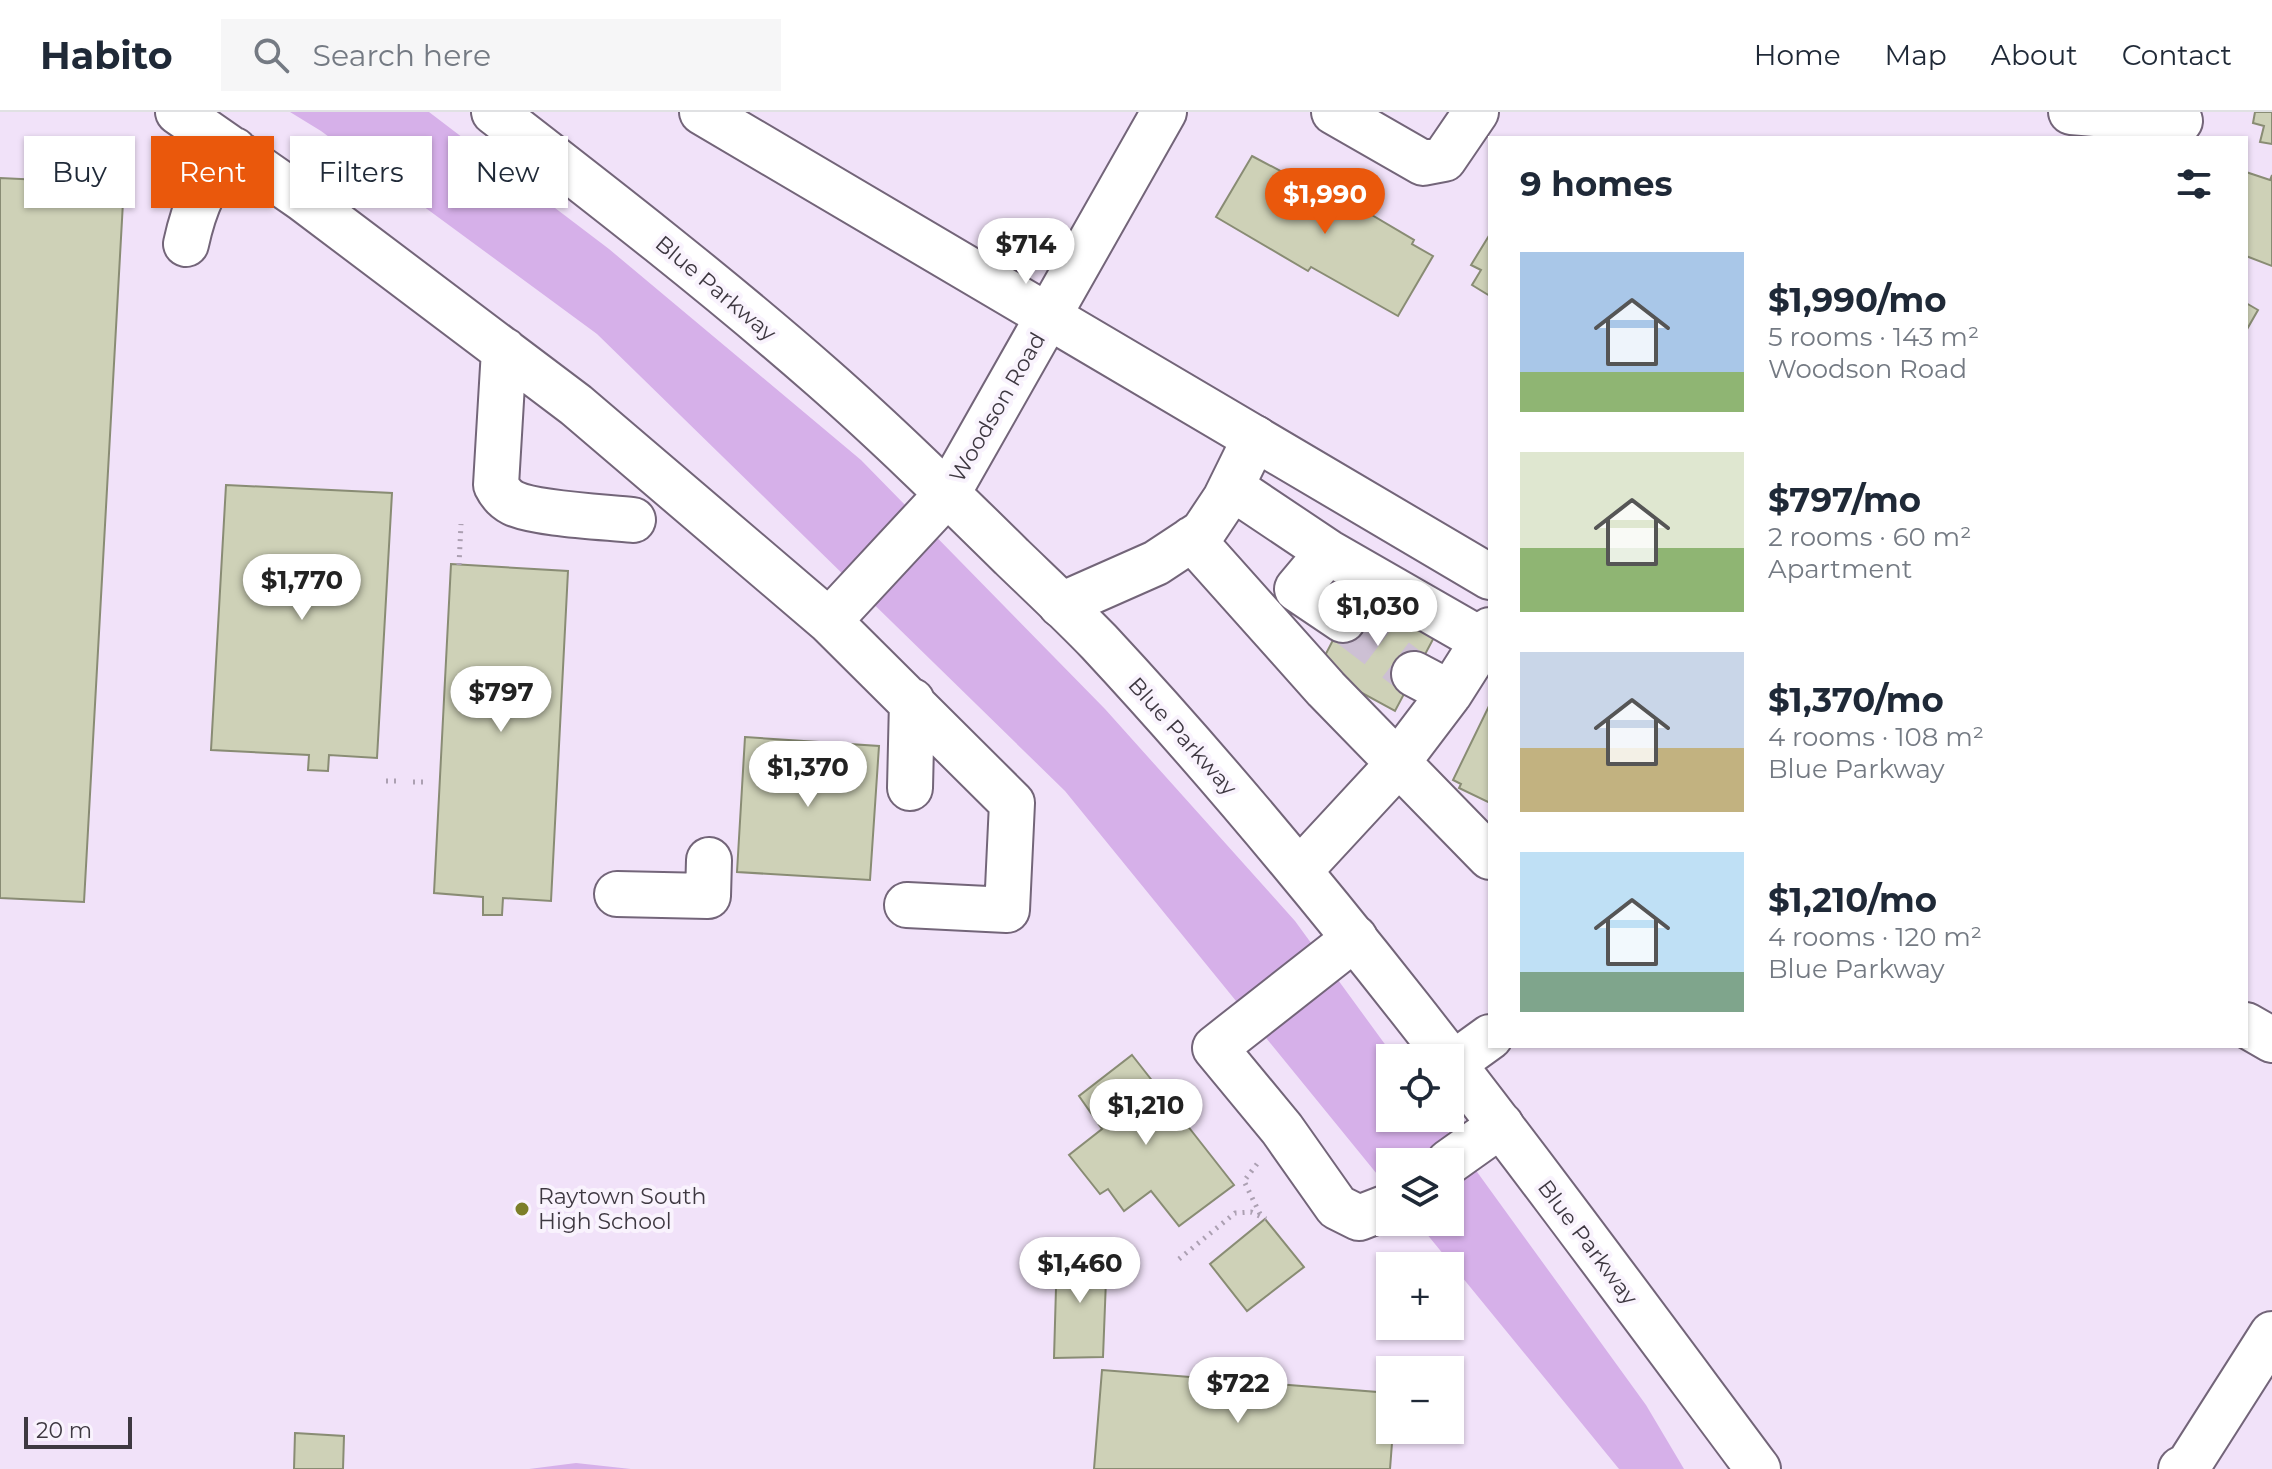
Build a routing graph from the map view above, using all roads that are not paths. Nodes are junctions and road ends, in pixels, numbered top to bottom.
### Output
1 (178, 112) edge
2 (494, 112) edge
3 (702, 112) edge
4 (1164, 112) edge
5 (1334, 112) edge
6 (1476, 112) edge
7 (2071, 112) edge
8 (2179, 124) edge
9 (213, 136) edge
10 (274, 180) edge
11 (196, 208) edge
12 (186, 244) dead end
13 (1048, 317) junction
14 (504, 350) junction
15 (1255, 438) junction
16 (635, 454) junction
17 (1231, 487) junction
18 (948, 493) junction
19 (724, 531) junction
20 (1192, 539) junction
21 (1328, 552) junction
22 (722, 574) dead end
23 (1488, 576) edge
24 (1297, 589) junction
25 (1061, 605) junction
26 (1343, 620) tunnel mouth
27 (829, 621) junction
28 (1269, 624) junction
29 (1486, 635) edge
30 (912, 701) junction
31 (1396, 763) junction
32 (910, 788) dead end
33 (1488, 855) edge
34 (709, 860) dead end
35 (1300, 870) junction
36 (617, 894) dead end
37 (907, 905) dead end
38 (1355, 938) junction
39 (2248, 1026) edge
40 (1488, 1038) edge
41 (2272, 1040) edge
42 (1439, 1044) edge
43 (1464, 1056) edge
44 (1464, 1076) edge
45 (1501, 1125) junction
46 (1464, 1151) edge
47 (1376, 1211) edge
48 (2272, 1334) edge
49 (1758, 1469) edge
50 (2181, 1469) edge

1 - 9 main road
2 - 18 main road, Blue Parkway
3 - 13 main road
4 - 13 main road, Woodson Road
5 - 6 main road
7 - 8 main road
10 - 14 main road
11 - 12 main road
13 - 15 main road
13 - 18 main road, Woodson Road
14 - 16 main road
14 - 16 main road
15 - 17 main road
15 - 23 main road
16 - 19 main road
17 - 20 main road
17 - 21 main road
18 - 25 main road, Blue Parkway
18 - 27 main road, Woodson Road
19 - 22 main road
19 - 27 main road
20 - 25 main road
20 - 28 main road
21 - 24 main road
21 - 29 main road
24 - 26 main road
24 - 28 main road
25 - 35 main road, Blue Parkway
27 - 30 main road
28 - 31 main road
29 - 31 main road
30 - 32 main road
30 - 37 main road
31 - 33 main road
31 - 35 main road
34 - 36 main road
35 - 38 main road, Blue Parkway
38 - 42 main road, Blue Parkway
38 - 47 main road
39 - 41 main road
40 - 43 main road
44 - 45 main road, Blue Parkway
45 - 46 main road
45 - 49 main road, Blue Parkway
48 - 50 main road

